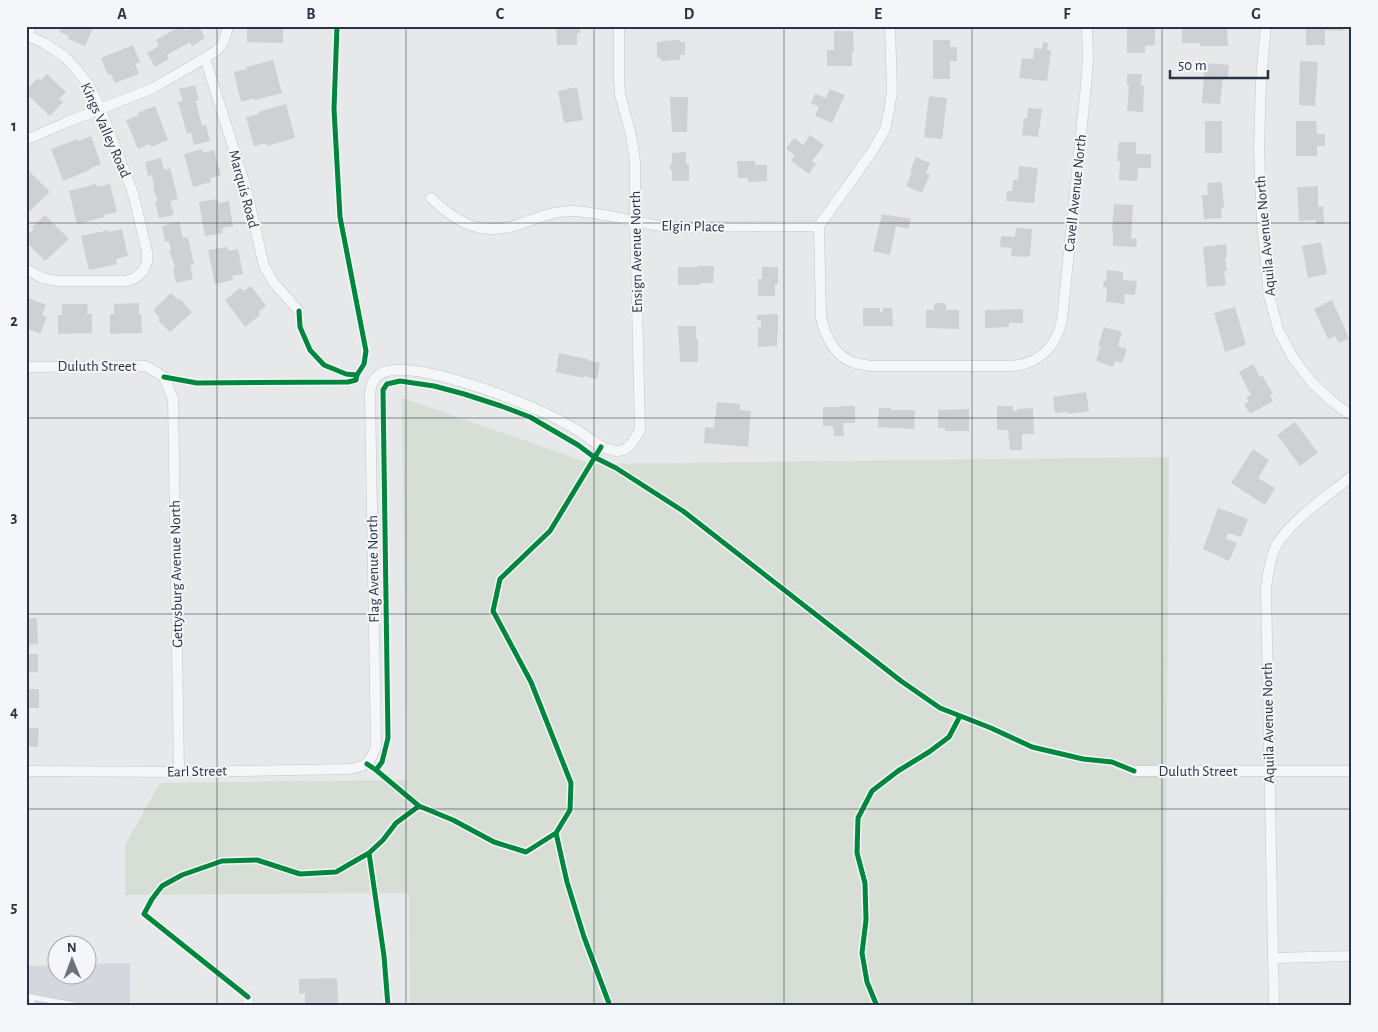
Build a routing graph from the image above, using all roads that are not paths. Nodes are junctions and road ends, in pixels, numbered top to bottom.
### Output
1 (31, 26) edge
2 (227, 26) edge
3 (619, 26) edge
4 (890, 26) edge
5 (1087, 26) edge
6 (1266, 26) edge
7 (26, 36) edge
8 (205, 58) junction
9 (100, 108) junction
10 (26, 140) edge
11 (431, 198) dead end
12 (635, 222) junction
13 (820, 226) junction
14 (26, 269) edge
15 (299, 311) dead end
16 (26, 367) edge
17 (380, 374) joint
18 (164, 377) joint
19 (1352, 416) edge
20 (1352, 476) edge
21 (367, 764) joint
22 (26, 771) edge
23 (1134, 771) dead end
24 (1269, 771) junction
25 (1352, 771) edge
26 (179, 772) junction
27 (1352, 956) edge
28 (1273, 958) junction
29 (26, 996) edge
30 (33, 997) junction
31 (31, 1006) edge
32 (80, 1006) edge
33 (1274, 1006) edge

1 - 7 street
2 - 8 street
3 - 12 street, Ensign Avenue North
4 - 13 street
5 - 13 street, Cavell Avenue North
6 - 19 street, Aquila Avenue North
7 - 9 street, Kings Valley Road
8 - 9 street
8 - 15 street, Marquis Road
9 - 10 street
9 - 14 street, Kings Valley Road
11 - 12 street, Elgin Place
12 - 13 street, Elgin Place
12 - 17 street, Ensign Avenue North
16 - 18 street, Duluth Street
17 - 21 street, Flag Avenue North
18 - 26 street, Gettysburg Avenue North
20 - 24 street, Aquila Avenue North
21 - 26 street, Earl Street
22 - 26 street, Earl Street
23 - 24 street, Duluth Street
24 - 25 street, Duluth Street
24 - 28 street, Aquila Avenue North
27 - 28 street
28 - 33 street, Aquila Avenue North
29 - 30 lane
30 - 31 lane
30 - 32 lane

